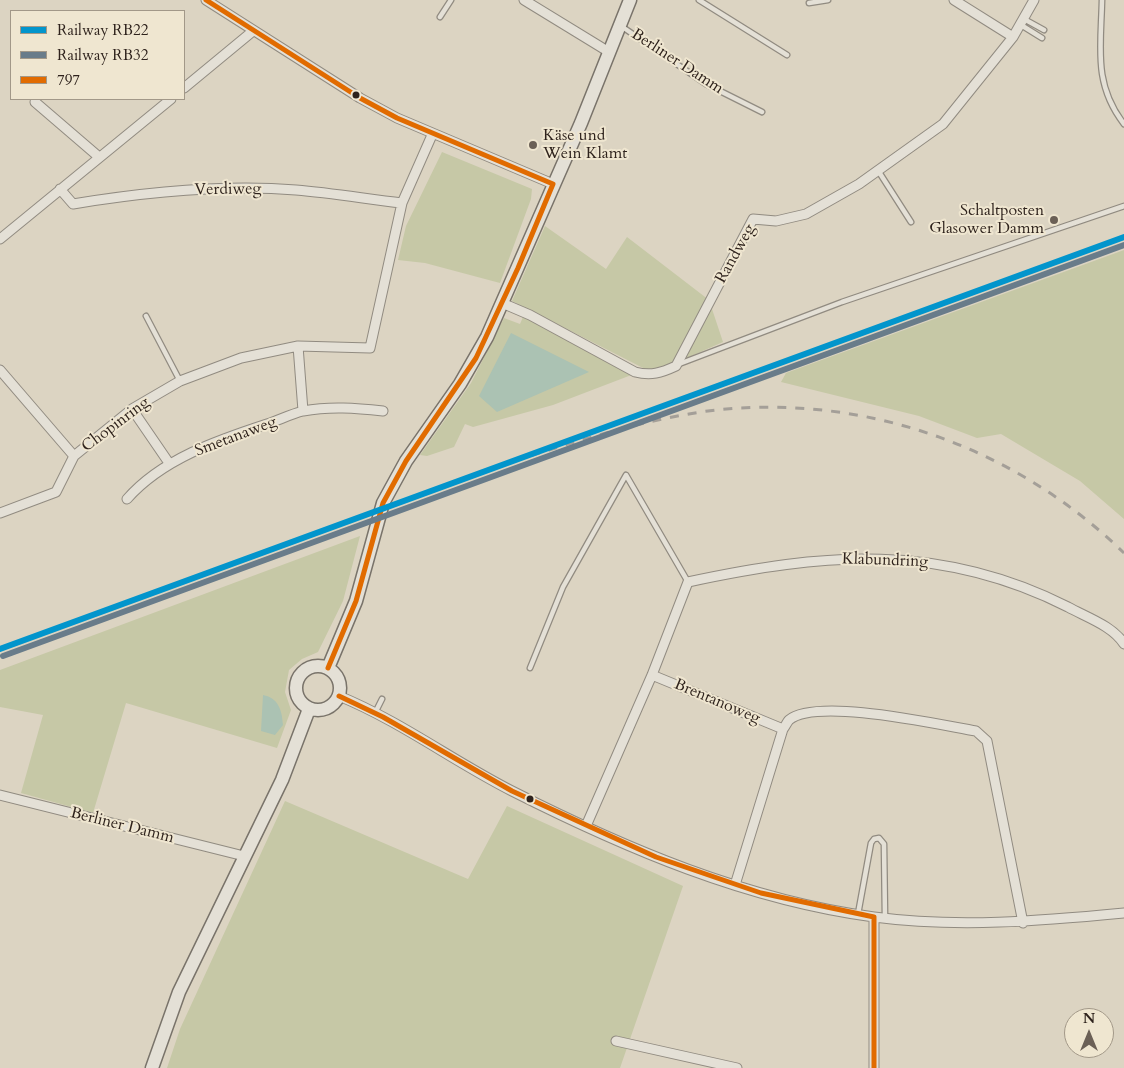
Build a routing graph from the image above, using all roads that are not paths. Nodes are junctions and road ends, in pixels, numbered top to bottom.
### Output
1 (206, 0) edge
2 (451, 0) edge
3 (524, 0) edge
4 (700, 0) edge
5 (828, 0) edge
6 (954, 0) edge
7 (1034, 0) edge
8 (1102, 0) edge
9 (626, 1) edge
10 (809, 3) dead end
11 (440, 18) dead end
12 (1022, 22) junction
13 (620, 25) junction
14 (1044, 30) dead end
15 (253, 31) junction
16 (1013, 37) junction
17 (1042, 38) dead end
18 (609, 52) junction
19 (787, 55) dead end
20 (185, 87) edge
21 (170, 100) edge
22 (35, 102) dead end
23 (762, 112) dead end
24 (1124, 124) edge
25 (432, 135) junction
26 (99, 157) junction
27 (879, 172) junction
28 (553, 184) junction
29 (60, 189) junction
30 (402, 203) junction
31 (1124, 206) edge
32 (911, 222) dead end
33 (0, 239) edge
34 (502, 303) junction
35 (146, 316) dead end
36 (298, 346) junction
37 (676, 366) junction
38 (0, 370) edge
39 (180, 381) junction
40 (132, 409) junction
41 (303, 411) junction
42 (383, 411) dead end
43 (74, 456) junction
44 (169, 463) junction
45 (127, 499) dead end
46 (0, 513) edge
47 (688, 582) junction
48 (1124, 644) edge
49 (328, 668) junction
50 (530, 668) dead end
51 (652, 675) junction
52 (339, 696) junction
53 (382, 699) dead end
54 (309, 709) junction
55 (374, 713) junction
56 (782, 729) junction
57 (0, 795) edge
58 (586, 826) junction
59 (244, 856) junction
60 (735, 885) junction
61 (1124, 913) edge
62 (858, 914) junction
63 (874, 917) junction
64 (885, 918) junction
65 (1023, 922) junction
66 (616, 1041) dead end
67 (714, 1066) edge
68 (152, 1068) edge
69 (737, 1068) edge
70 (874, 1068) edge

1 - 15 street
2 - 11 lane
3 - 18 street
4 - 19 lane
5 - 10 lane
6 - 16 street
7 - 12 street, Randweg
8 - 24 lane
9 - 13 main road, Berliner Damm
12 - 14 lane
12 - 16 street, Randweg
12 - 17 lane
13 - 18 main road, Berliner Damm
13 - 23 lane, Berliner Damm
15 - 20 street
15 - 25 street
16 - 27 street, Randweg
18 - 28 main road, Berliner Damm
21 - 26 street
22 - 26 street
25 - 28 street
25 - 30 street, Chopinring
26 - 29 street
27 - 32 lane
27 - 37 street, Randweg
28 - 34 main road, Berliner Damm
29 - 30 street, Verdiweg
29 - 33 street
30 - 36 street, Chopinring
31 - 37 lane
34 - 37 street
34 - 49 main road, Berliner Damm
35 - 39 lane
36 - 39 street, Chopinring
36 - 41 street
38 - 43 street, Chopinring
39 - 40 street, Chopinring
40 - 43 street, Chopinring
40 - 44 street
41 - 42 street, Smetanaweg
41 - 44 street, Smetanaweg
43 - 46 street
44 - 45 street, Smetanaweg
47 - 48 street, Klabundring
47 - 50 lane
47 - 51 street
49 - 52 main road
49 - 54 main road
51 - 56 street, Brentanoweg
51 - 58 street
52 - 54 main road
52 - 55 street
53 - 55 lane
54 - 59 main road
55 - 58 street
56 - 60 street
56 - 65 street
57 - 59 street, Berliner Damm
58 - 60 street
59 - 68 main road
60 - 62 street
61 - 65 street
62 - 63 street
62 - 64 lane
63 - 64 street
63 - 70 street
64 - 65 street
66 - 67 street
67 - 69 street

